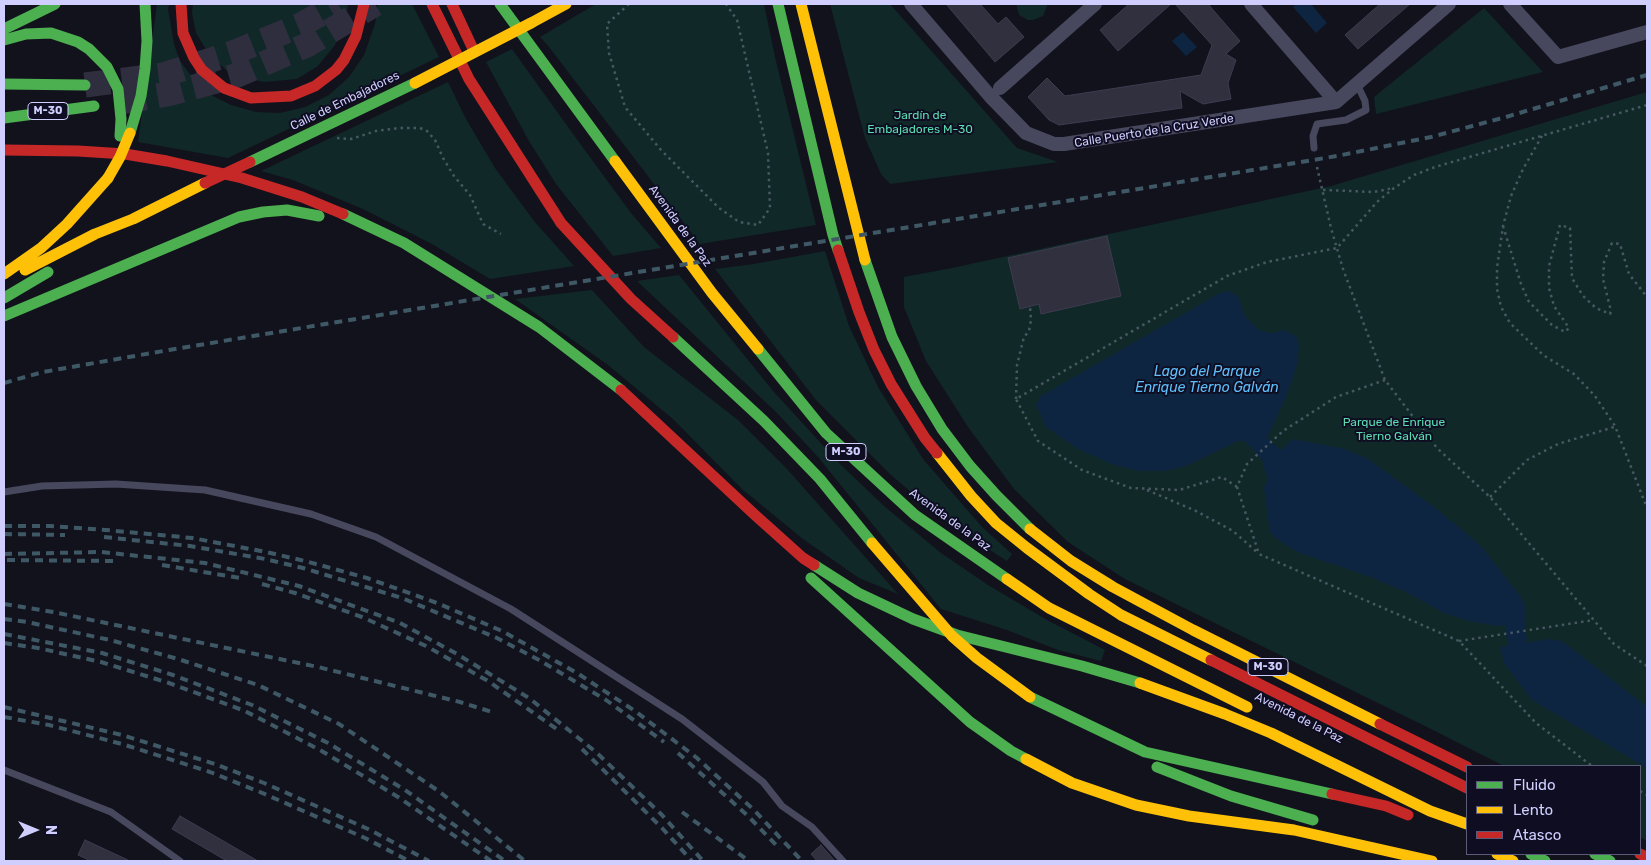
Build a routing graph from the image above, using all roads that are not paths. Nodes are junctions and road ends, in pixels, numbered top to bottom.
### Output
1 (54, 4) edge
2 (145, 4) edge
3 (181, 4) edge
4 (364, 4) edge
5 (432, 4) edge
6 (452, 4) edge
7 (500, 4) edge
8 (566, 4) edge
9 (778, 4) edge
10 (801, 4) edge
11 (911, 4) edge
12 (1096, 4) edge
13 (1251, 4) edge
14 (1449, 4) edge
15 (1510, 4) edge
16 (4, 29) edge
17 (821, 32) dead end
18 (1647, 32) edge
19 (4, 40) edge
20 (480, 65) dead end
21 (818, 70) junction
22 (4, 84) edge
23 (1357, 84) junction
24 (85, 85) tunnel mouth
25 (1000, 88) dead end
26 (496, 100) dead end
27 (1336, 102) junction
28 (94, 106) dead end
29 (4, 118) edge
30 (125, 134) junction
31 (1314, 148) dead end
32 (4, 150) edge
33 (531, 178) junction
34 (132, 219) junction
35 (367, 225) junction
36 (4, 274) edge
37 (4, 282) edge
38 (4, 298) edge
39 (4, 316) edge
40 (622, 390) junction
41 (4, 492) edge
42 (1031, 698) junction
43 (1257, 713) dead end
44 (1318, 743) dead end
45 (1466, 766) edge
46 (4, 770) edge
47 (1466, 787) edge
48 (1466, 821) edge
49 (1466, 822) edge
50 (1324, 823) dead end
51 (1430, 824) dead end
52 (1362, 833) dead end
53 (1499, 855) edge
54 (1533, 855) edge
55 (1597, 855) edge
56 (180, 861) edge
57 (843, 861) edge
58 (1432, 861) edge
59 (1443, 861) edge
60 (1513, 861) edge
61 (1545, 861) edge
62 (1610, 861) edge

1 - 16 main road
2 - 30 main road
3 - 4 main road
5 - 33 main road
6 - 20 main road
7 - 43 main road, Avenida de la Paz / M-30
8 - 34 main road, Calle de Embajadores, bridge
9 - 47 main road
10 - 21 main road, M-30
11 - 27 street, Calle Puerto de la Cruz Verde
12 - 25 street
13 - 27 street
14 - 23 street
15 - 18 street
17 - 21 main road
19 - 30 main road
21 - 45 main road, M-30
22 - 24 main road
23 - 27 street
23 - 31 lane
26 - 33 main road
28 - 29 main road, M-30
30 - 36 main road
32 - 35 main road
33 - 42 main road, bridge
34 - 37 main road, Calle de Embajadores
34 - 38 main road, Calle de Embajadores
35 - 39 main road
35 - 40 main road
40 - 49 main road
40 - 58 main road
41 - 57 lane
42 - 50 main road
42 - 51 main road
44 - 48 main road, Avenida de la Paz
46 - 56 lane
52 - 59 main road
53 - 60 main road
54 - 61 main road
55 - 62 main road

